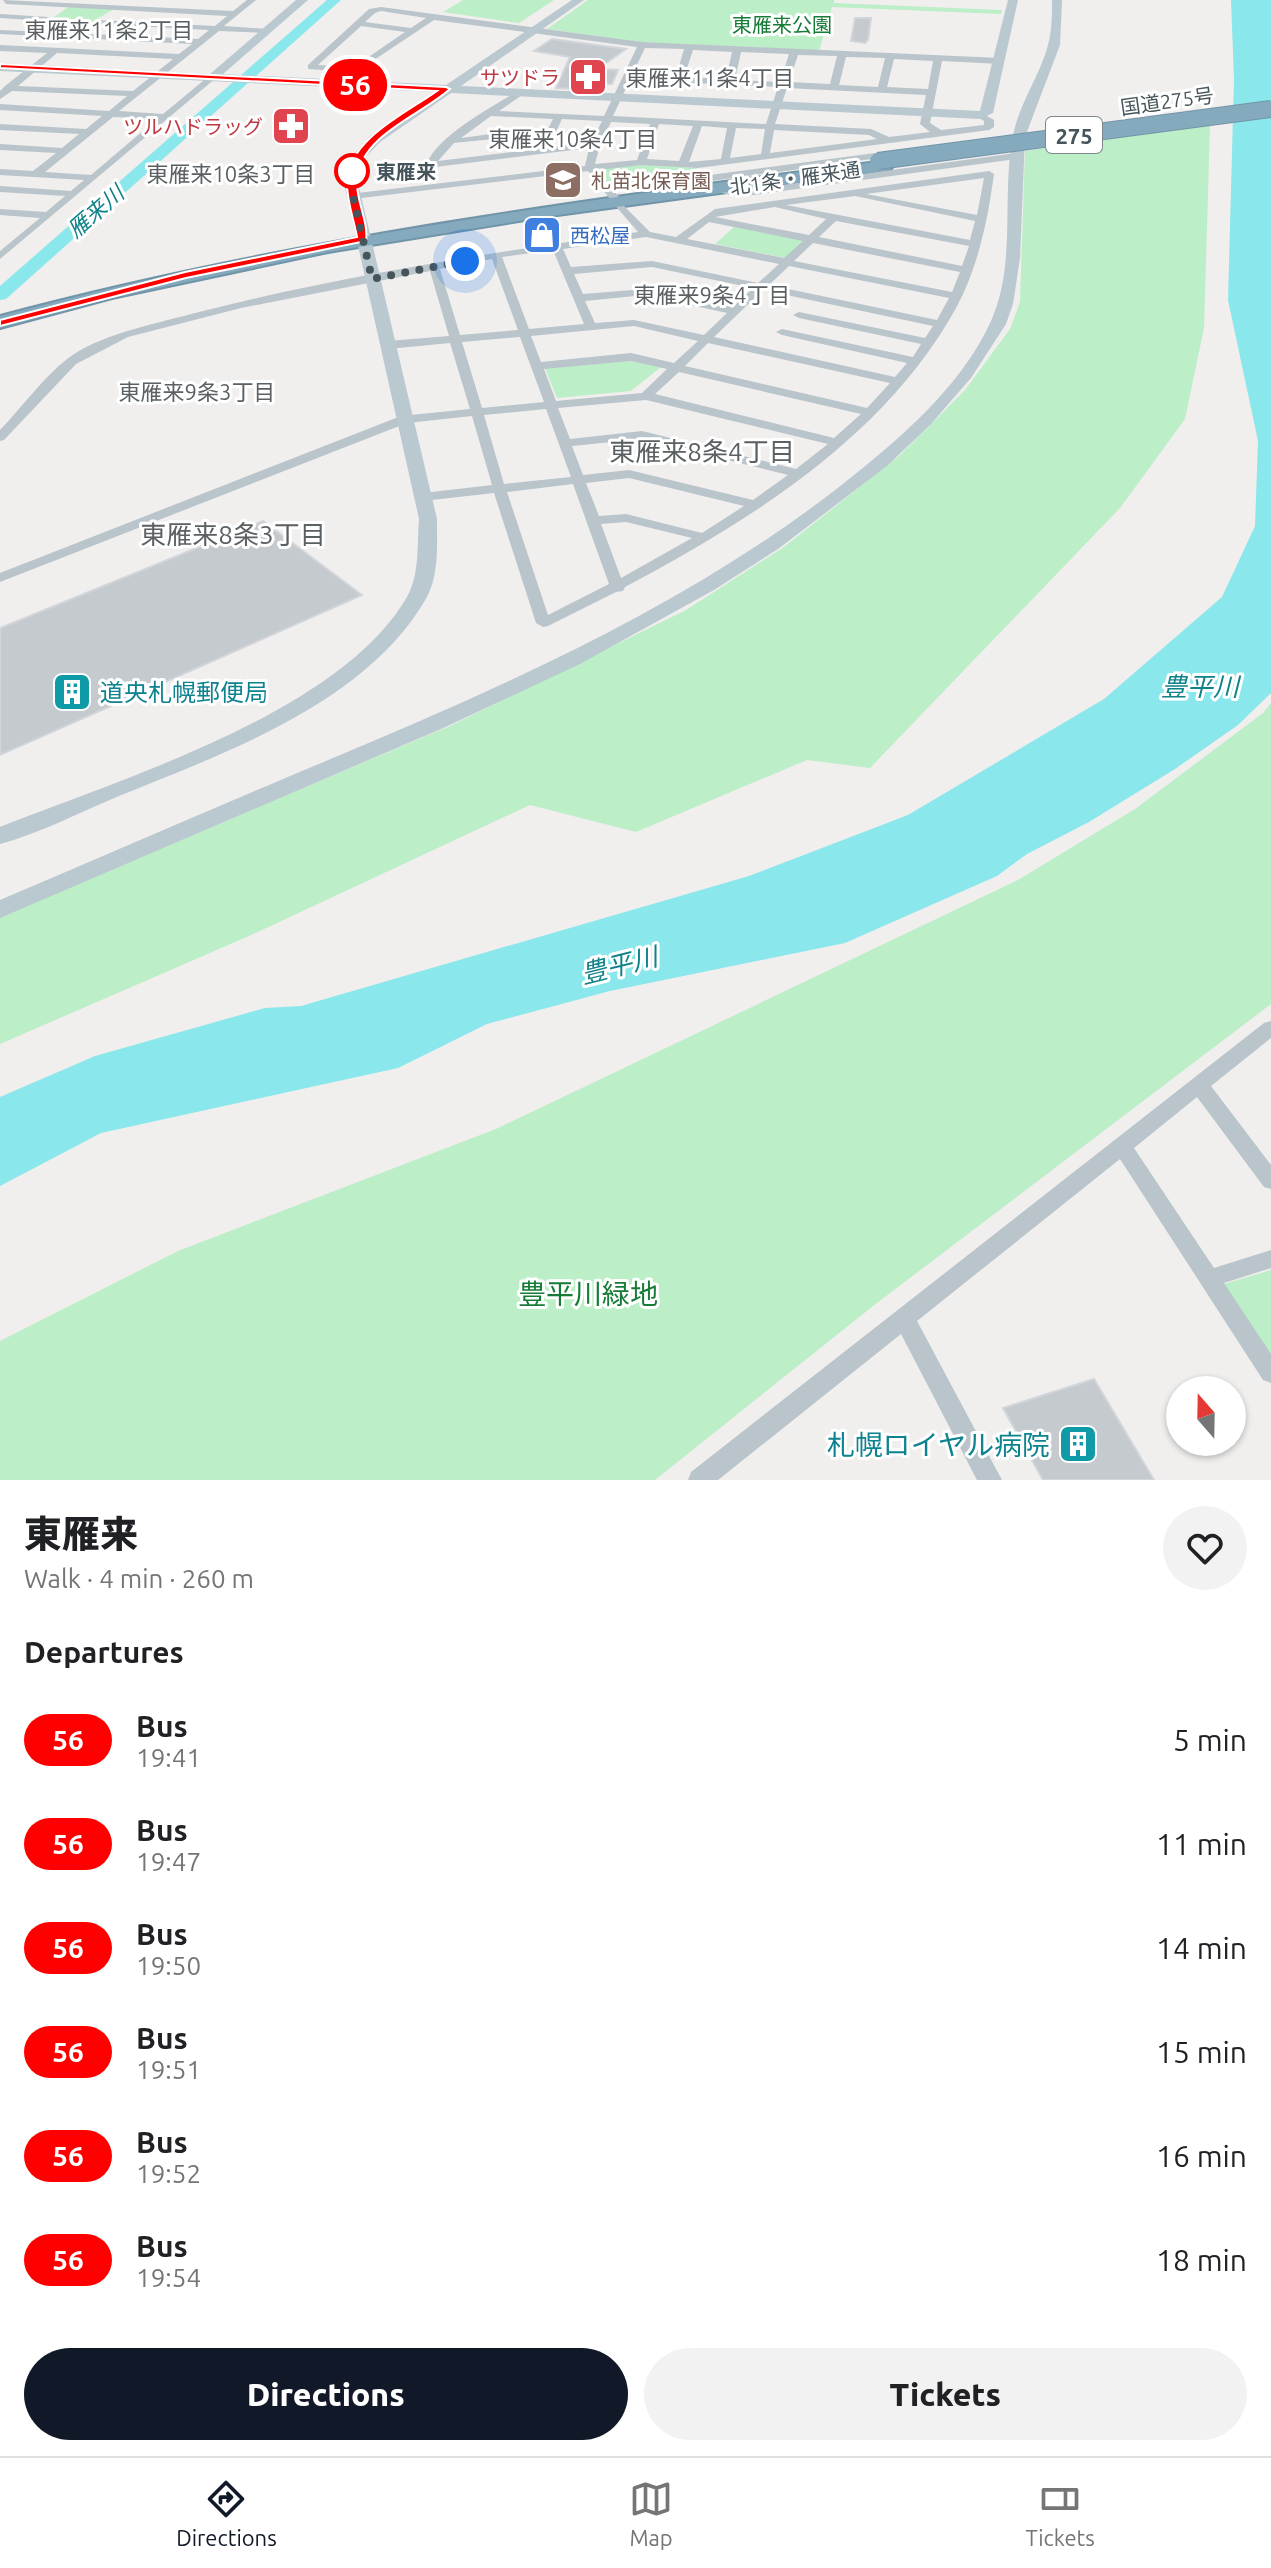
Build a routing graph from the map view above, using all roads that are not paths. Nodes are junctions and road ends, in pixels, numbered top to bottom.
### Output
1 (136, 0) edge
2 (251, 0) edge
3 (303, 0) edge
4 (579, 0) edge
5 (1013, 0) edge
6 (1057, 0) edge
7 (5, 3) edge
8 (66, 5) junction
9 (120, 8) junction
10 (235, 14) junction
11 (0, 16) edge
12 (433, 17) junction
13 (48, 19) junction
14 (97, 22) junction
15 (358, 23) junction
16 (216, 28) junction
17 (534, 30) junction
18 (267, 31) junction
19 (414, 31) junction
20 (0, 32) edge
21 (29, 33) junction
22 (73, 35) junction
23 (199, 42) junction
24 (642, 45) junction
25 (0, 48) edge
26 (689, 48) junction
27 (737, 50) junction
28 (55, 51) junction
29 (794, 53) junction
30 (842, 55) junction
31 (181, 57) junction
32 (890, 57) junction
33 (938, 59) junction
34 (1000, 61) junction
35 (0, 67) edge
36 (34, 69) junction
37 (358, 70) junction
38 (158, 75) junction
39 (628, 77) junction
40 (212, 78) junction
41 (679, 80) junction
42 (730, 82) junction
43 (348, 84) junction
44 (782, 85) junction
45 (5, 88) edge
46 (834, 88) junction
47 (446, 89) junction
48 (882, 90) junction
49 (930, 92) junction
50 (521, 93) junction
51 (134, 94) junction
52 (0, 96) edge
53 (617, 98) junction
54 (777, 105) junction
55 (0, 107) edge
56 (1271, 112) edge
57 (111, 113) junction
58 (491, 113) junction
59 (926, 113) junction
60 (980, 115) junction
61 (559, 116) junction
62 (165, 117) junction
63 (609, 119) junction
64 (656, 121) junction
65 (699, 123) junction
66 (732, 125) junction
67 (0, 127) edge
68 (770, 127) junction
69 (87, 132) junction
70 (550, 134) junction
71 (940, 134) junction
72 (452, 141) junction
73 (888, 141) junction
74 (595, 145) junction
75 (1017, 146) junction
76 (0, 147) edge
77 (63, 151) junction
78 (542, 151) junction
79 (765, 156) junction
80 (725, 161) junction
81 (641, 162) junction
82 (683, 164) junction
83 (881, 164) joint
84 (430, 165) junction
85 (590, 167) junction
86 (0, 172) edge
87 (36, 174) junction
88 (92, 178) junction
89 (933, 182) junction
90 (434, 187) junction
91 (705, 187) junction
92 (0, 189) edge
93 (73, 194) junction
94 (846, 194) junction
95 (353, 196) junction
96 (616, 200) junction
97 (767, 204) junction
98 (925, 209) junction
99 (0, 212) edge
100 (48, 215) junction
101 (834, 217) junction
102 (706, 218) junction
103 (979, 219) junction
104 (646, 234) junction
105 (0, 236) edge
106 (362, 236) junction
107 (21, 237) junction
108 (811, 239) junction
109 (679, 240) junction
110 (973, 244) junction
111 (557, 247) junction
112 (496, 255) junction
113 (0, 256) edge
114 (786, 262) junction
115 (434, 267) junction
116 (966, 270) junction
117 (568, 271) junction
118 (372, 279) junction
119 (759, 286) junction
120 (955, 296) junction
121 (580, 298) junction
122 (816, 298) junction
123 (734, 311) junction
124 (0, 315) edge
125 (799, 315) junction
126 (0, 322) edge
127 (940, 324) junction
128 (591, 327) junction
129 (782, 332) junction
130 (524, 333) junction
131 (455, 339) junction
132 (705, 339) junction
133 (928, 342) junction
134 (388, 345) junction
135 (762, 351) junction
136 (914, 361) junction
137 (536, 366) junction
138 (675, 367) junction
139 (897, 381) junction
140 (646, 396) junction
141 (551, 405) junction
142 (869, 412) junction
143 (477, 413) junction
144 (405, 419) junction
145 (0, 437) edge
146 (836, 442) junction
147 (565, 443) junction
148 (797, 473) junction
149 (577, 480) junction
150 (499, 488) junction
151 (423, 497) junction
152 (754, 504) junction
153 (592, 521) junction
154 (703, 537) junction
155 (0, 578) edge
156 (618, 588) junction
157 (0, 836) edge
158 (0, 910) edge
159 (1269, 1035) edge
160 (1199, 1085) junction
161 (1123, 1147) junction
162 (1271, 1181) edge
163 (1271, 1259) edge
164 (1209, 1279) junction
165 (904, 1318) junction
166 (1271, 1373) edge
167 (983, 1476) edge
168 (700, 1480) edge

1 - 9 street
2 - 10 street
3 - 18 street
4 - 17 street
5 - 34 street
6 - 75 street
7 - 8 street
8 - 9 street
8 - 13 street
9 - 10 street
9 - 14 street
10 - 16 street
11 - 13 street
12 - 15 street
12 - 17 street
12 - 19 street
13 - 21 street
14 - 16 street
14 - 22 street
15 - 19 street
15 - 37 street
16 - 18 street
16 - 23 street
17 - 24 street
17 - 47 street
18 - 40 street
19 - 37 street
20 - 21 street
21 - 22 street
22 - 23 street
22 - 28 street
23 - 31 street
24 - 26 street
24 - 39 street
25 - 28 street
26 - 27 street
26 - 41 street
27 - 29 street
27 - 42 street
28 - 31 street
28 - 36 street
29 - 30 street
29 - 44 street
30 - 32 street
30 - 46 street
31 - 38 street
32 - 33 street
32 - 48 street
33 - 34 street
33 - 49 street
34 - 60 street
35 - 36 street
36 - 38 street
36 - 45 street
37 - 43 street
38 - 40 street
38 - 51 street
39 - 41 street
39 - 53 street
40 - 43 street
40 - 62 street
41 - 42 street
42 - 44 street
43 - 47 street
44 - 46 street
44 - 54 street
45 - 51 street
45 - 52 street
46 - 48 street
47 - 50 street
47 - 95 street
48 - 49 street
49 - 59 street
50 - 53 street
50 - 58 street
51 - 57 street
53 - 54 street
53 - 63 street
54 - 59 street
54 - 68 street
55 - 57 street
56 - 83 highway, 国道275号 / 275, bridge
57 - 62 street
57 - 69 street
58 - 61 street
58 - 72 street
59 - 60 street
59 - 71 street
60 - 71 street
61 - 63 street
61 - 70 street
62 - 88 street
63 - 64 street
63 - 74 street
64 - 65 street
64 - 81 street
65 - 66 street
65 - 82 street
66 - 68 street
66 - 80 street
67 - 69 street
68 - 73 street
68 - 79 street
69 - 77 street
70 - 72 street
70 - 78 street
71 - 73 street
72 - 84 street
73 - 79 street
74 - 78 street
74 - 85 street
75 - 91 street
75 - 91 street
75 - 158 street
76 - 77 street
77 - 87 street
78 - 84 street
79 - 80 street
80 - 82 street
81 - 82 street
81 - 85 street
83 - 91 highway, 北1条・雁来通 / 275
84 - 90 street
85 - 90 street
85 - 96 street
86 - 87 street
87 - 88 street
88 - 93 street
89 - 94 street
89 - 98 street
89 - 103 street
90 - 95 street
91 - 96 highway, 北1条・雁来通 / 275
92 - 93 street
93 - 100 street
94 - 97 street
94 - 98 street
95 - 106 street
96 - 104 street
96 - 106 highway, 北1条・雁来通 / 275
97 - 101 street
97 - 102 street
98 - 103 street
99 - 100 street
100 - 107 street
101 - 108 street
101 - 110 street
102 - 108 street
102 - 109 street
103 - 110 street
104 - 109 street
104 - 111 street
105 - 107 street
106 - 118 street
106 - 124 highway, 北1条・雁来通 / 275
106 - 126 highway, 北1条・雁来通 / 275
107 - 113 street
108 - 114 street
108 - 116 street
109 - 114 street
110 - 116 street
111 - 112 street
111 - 117 street
112 - 115 street
112 - 130 street
114 - 119 street
114 - 120 street
115 - 118 street
115 - 131 street
116 - 120 street
117 - 119 street
117 - 121 street
118 - 134 street
118 - 145 street
119 - 122 street
119 - 123 street
120 - 127 street
121 - 123 street
121 - 128 street
122 - 125 street
122 - 127 street
123 - 132 street
125 - 129 street
125 - 133 street
127 - 133 street
128 - 130 street
128 - 132 street
129 - 135 street
129 - 136 street
130 - 131 street
130 - 137 street
131 - 134 street
131 - 143 street
132 - 135 street
132 - 138 street
133 - 136 street
134 - 144 street
135 - 139 street
136 - 139 street
137 - 138 street
137 - 141 street
138 - 140 street
138 - 142 street
139 - 142 street
140 - 141 street
140 - 146 street
141 - 143 street
141 - 147 street
142 - 146 street
143 - 144 street
143 - 150 street
144 - 151 street
144 - 155 street
146 - 148 street
147 - 148 street
147 - 149 street
148 - 152 street
149 - 150 street
149 - 152 street
149 - 153 street
150 - 151 street
150 - 156 street
151 - 157 street
152 - 154 street
153 - 154 street
153 - 156 street
154 - 156 street
159 - 160 street
160 - 161 street
160 - 162 street
161 - 164 street
161 - 165 street
163 - 164 street
164 - 166 street
165 - 167 street
165 - 168 street

